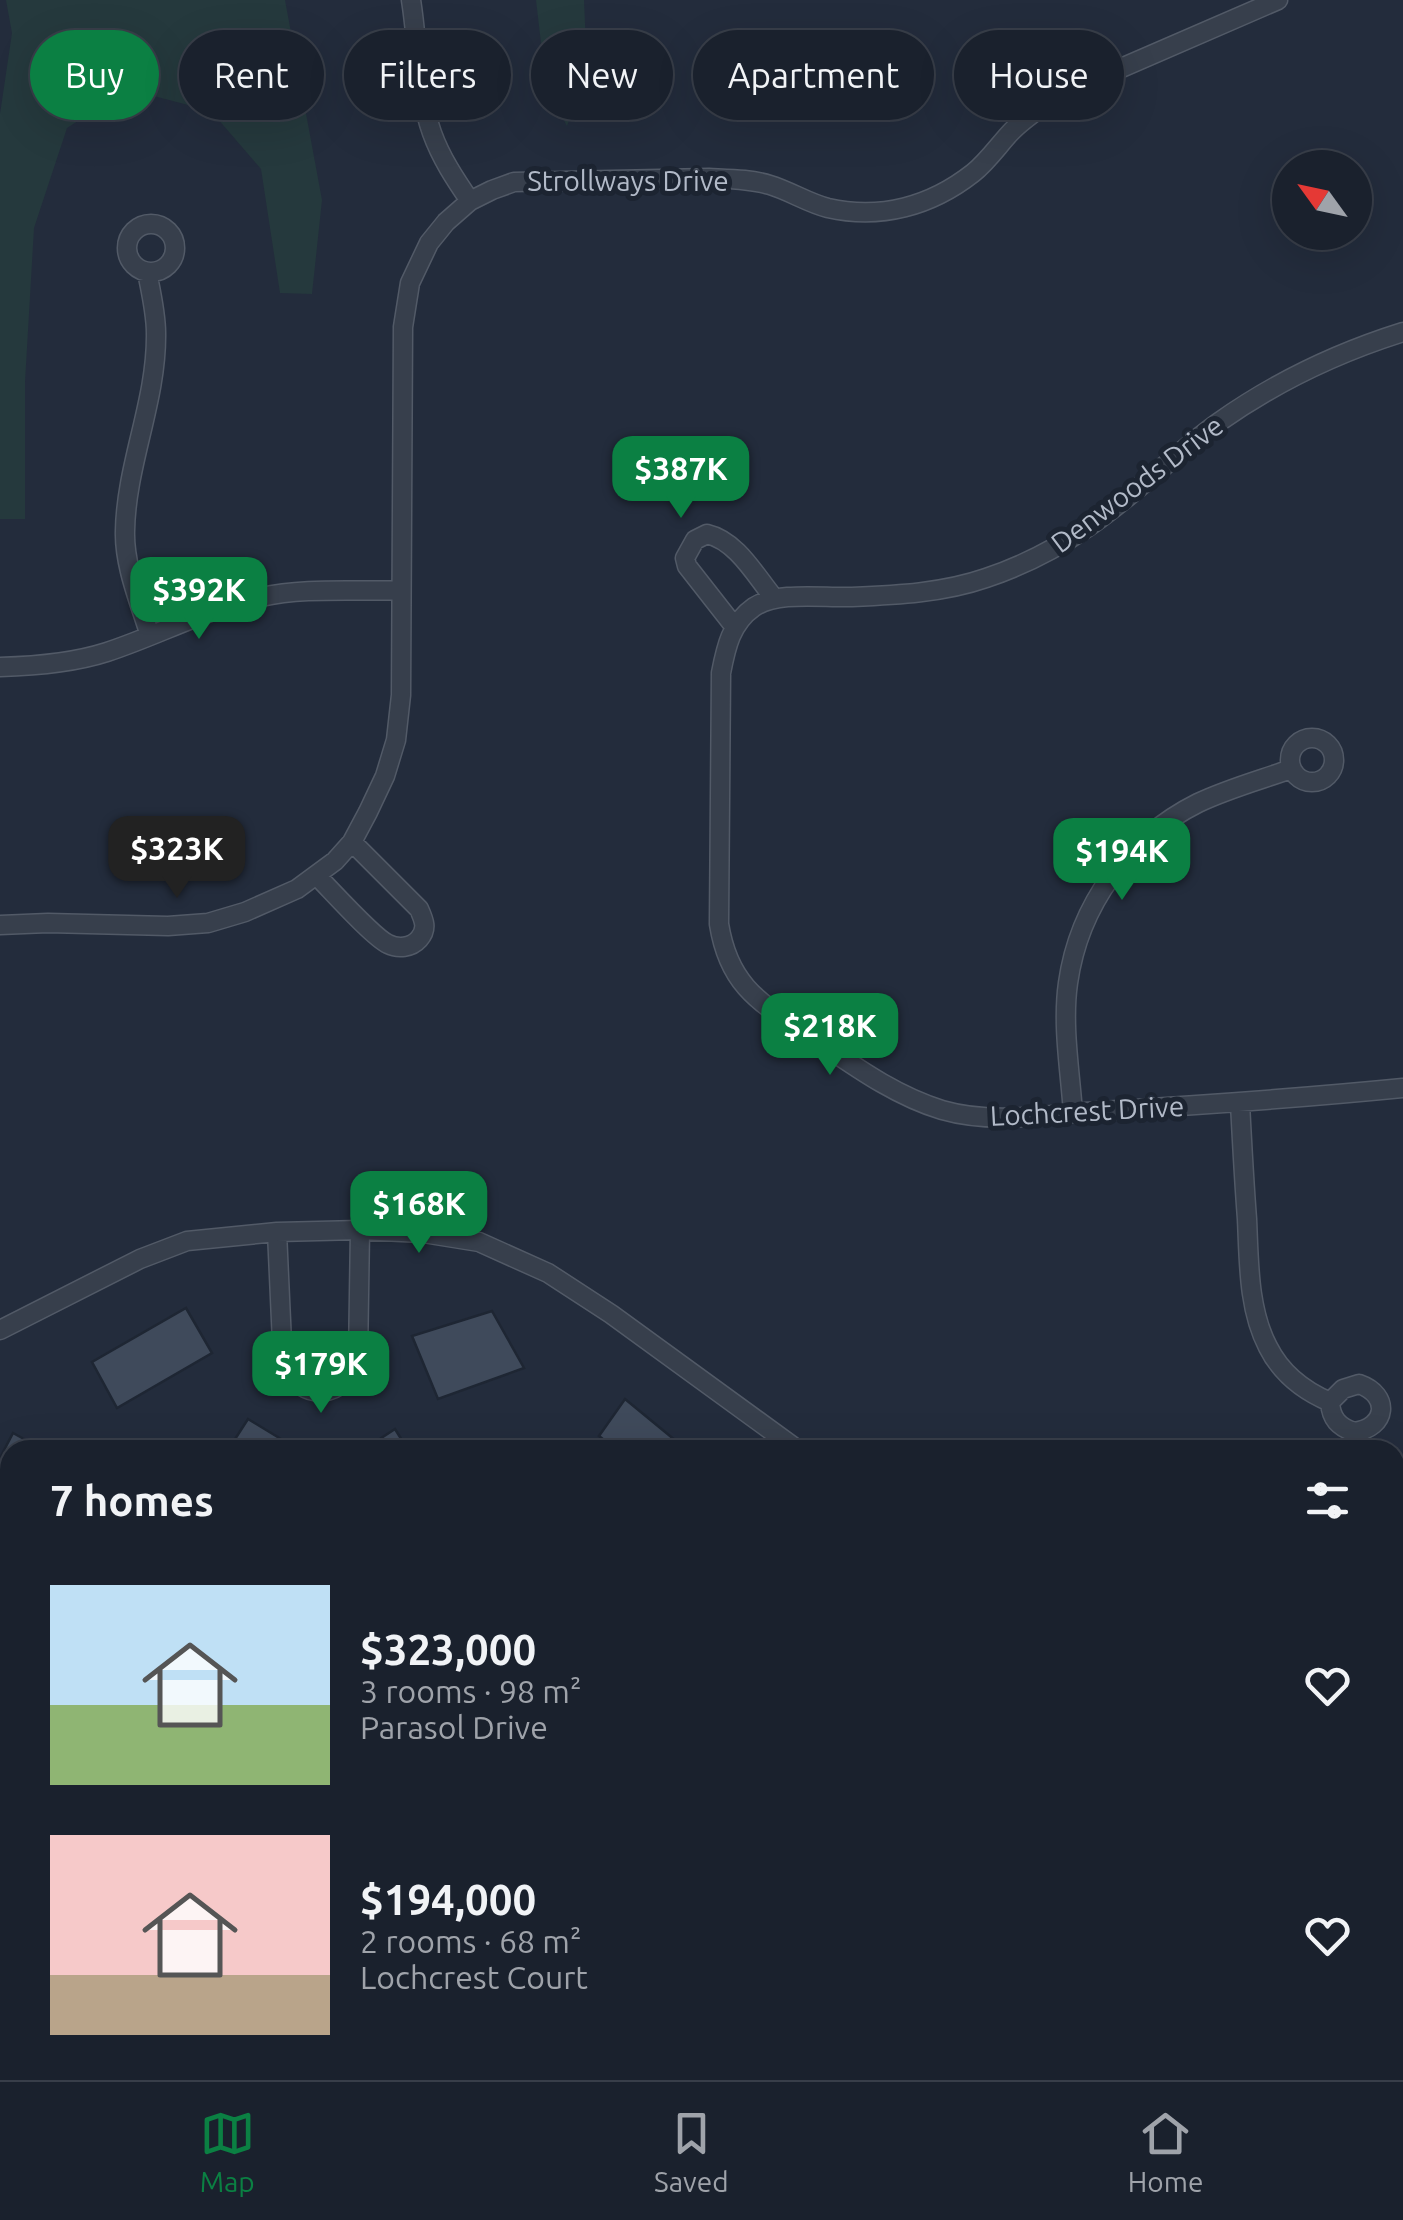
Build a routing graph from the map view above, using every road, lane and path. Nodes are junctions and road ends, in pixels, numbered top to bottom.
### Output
1 (411, 0) edge
2 (1278, 0) edge
3 (470, 202) junction
4 (147, 272) dead end
5 (1403, 332) edge
6 (400, 590) junction
7 (774, 598) junction
8 (734, 626) junction
9 (150, 636) junction
10 (0, 667) edge
11 (1292, 769) dead end
12 (352, 842) junction
13 (317, 876) junction
14 (0, 925) edge
15 (1403, 1088) edge
16 (1240, 1103) junction
17 (1073, 1113) junction
18 (360, 1230) junction
19 (277, 1232) junction
20 (0, 1330) edge
21 (1330, 1402) dead end
22 (784, 1440) edge

1 - 3 street
2 - 3 street, Strollways Drive
3 - 6 street, Strollways Drive
4 - 9 street
5 - 7 street, Denwoods Drive
6 - 9 street
6 - 12 street, Strollways Drive
7 - 8 street
7 - 8 street
8 - 17 street, Lochcrest Drive
9 - 10 street
11 - 17 street
12 - 13 street, Strollways Drive
12 - 13 street
13 - 14 street, Strollways Drive
15 - 16 street, Lochcrest Drive
16 - 17 street, Lochcrest Drive
16 - 21 street
18 - 19 street
18 - 19 street
18 - 22 street
19 - 20 street

